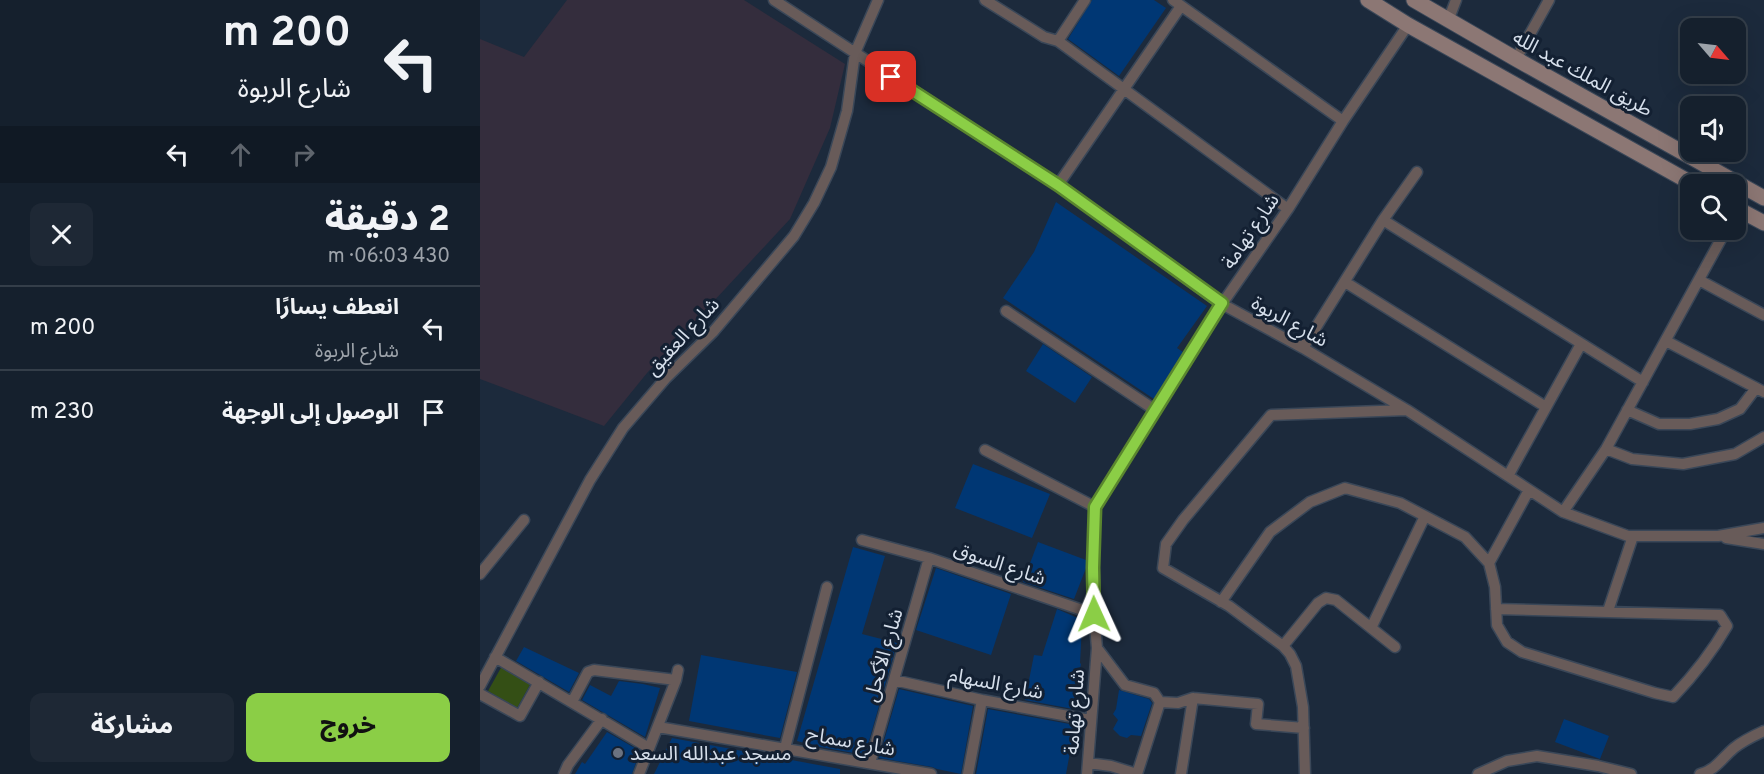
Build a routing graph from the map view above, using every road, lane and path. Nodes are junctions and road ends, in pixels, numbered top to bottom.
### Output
1 (774, 0) edge
2 (878, 0) edge
3 (985, 0) edge
4 (1085, 0) edge
5 (1368, 0) edge
6 (1414, 0) edge
7 (1456, 0) edge
8 (1549, 0) edge
9 (1177, 3) edge
10 (1448, 21) junction
11 (1408, 25) junction
12 (1058, 41) junction
13 (855, 53) junction
14 (1516, 59) junction
15 (1125, 88) junction
16 (1343, 121) junction
17 (1417, 172) dead end
18 (1680, 177) edge
19 (1058, 185) junction
20 (1764, 198) edge
21 (1288, 209) junction
22 (1746, 215) edge
23 (1383, 220) junction
24 (1764, 223) edge
25 (1721, 240) edge
26 (1699, 280) junction
27 (1345, 282) junction
28 (1222, 303) junction
29 (1006, 311) dead end
30 (1764, 315) edge
31 (1666, 340) junction
32 (1581, 344) junction
33 (1304, 348) junction
34 (1642, 382) junction
35 (1760, 390) edge
36 (1546, 407) junction
37 (1155, 410) junction
38 (1407, 410) junction
39 (1627, 410) junction
40 (1764, 437) edge
41 (1606, 449) junction
42 (985, 450) dead end
43 (1508, 476) junction
44 (1529, 490) junction
45 (1095, 507) junction
46 (1563, 512) junction
47 (1425, 516) junction
48 (524, 520) dead end
49 (1764, 528) edge
50 (1633, 536) junction
51 (1718, 536) junction
52 (862, 540) dead end
53 (1764, 544) edge
54 (929, 558) junction
55 (1489, 563) junction
56 (480, 574) edge
57 (827, 587) dead end
58 (1221, 602) junction
59 (1496, 609) junction
60 (1608, 611) junction
61 (1094, 614) junction
62 (1371, 628) junction
63 (1283, 646) junction
64 (1395, 647) dead end
65 (1097, 648) junction
66 (495, 657) junction
67 (894, 680) junction
68 (538, 682) junction
69 (480, 686) edge
70 (480, 694) edge
71 (1193, 698) junction
72 (982, 700) junction
73 (572, 702) junction
74 (1160, 702) junction
75 (602, 719) junction
76 (1090, 720) junction
77 (658, 727) junction
78 (1304, 728) junction
79 (1764, 731) edge
80 (649, 748) junction
81 (785, 748) junction
82 (870, 763) junction
83 (1088, 768) edge
84 (564, 774) edge
85 (639, 774) edge
86 (931, 774) edge
87 (968, 774) edge
88 (1137, 774) edge
89 (1181, 774) edge
90 (1305, 774) edge
91 (1478, 774) edge
92 (1630, 774) edge
93 (1700, 774) edge

1 - 13 street, شارع الربوة
2 - 13 street, شارع العقيق
3 - 12 street
4 - 12 street
5 - 11 main road
6 - 10 main road, طريق الملك عبد الله
7 - 10 street
8 - 14 street
9 - 15 street
9 - 16 street
10 - 14 main road, طريق الملك عبد الله
11 - 16 street, شارع تهامة
11 - 18 main road
12 - 15 street
13 - 19 street, شارع الربوة
13 - 66 street, شارع العقيق
14 - 20 main road, طريق الملك عبد الله
15 - 19 street
15 - 21 street
16 - 21 street, شارع تهامة
17 - 23 street
19 - 28 street, شارع الربوة
21 - 28 street, شارع تهامة
22 - 24 main road
23 - 27 street
23 - 32 street
25 - 26 street
26 - 30 street
26 - 31 street
27 - 33 street
27 - 36 street
28 - 33 street, شارع الربوة
28 - 37 street, شارع تهامة
29 - 37 street
31 - 34 street
31 - 35 street
32 - 34 street
32 - 36 street
33 - 38 street, شارع الربوة
34 - 39 street
35 - 39 street
36 - 43 street
37 - 45 street, شارع تهامة
38 - 43 street, شارع الربوة
38 - 58 street
39 - 41 street
40 - 41 street
41 - 46 street
42 - 45 street
43 - 44 street, شارع الربوة
44 - 46 street, شارع الربوة
44 - 55 street
45 - 61 street, شارع تهامة
46 - 50 street, شارع الربوة
47 - 55 street
47 - 58 street
47 - 62 street
48 - 56 street
49 - 51 street, شارع الربوة
50 - 51 street, شارع الربوة
50 - 60 street
51 - 53 street
52 - 54 street, شارع السوق
54 - 61 street, شارع السوق
54 - 67 street, شارع الأكحل
55 - 59 street
57 - 81 street
58 - 63 street
59 - 60 street
59 - 60 street
61 - 65 street, شارع تهامة
62 - 63 street
62 - 64 street
63 - 78 street
65 - 74 street
65 - 76 street, شارع تهامة
66 - 68 street
66 - 69 street, شارع العقيق
67 - 72 street, شارع السهام
67 - 82 street, شارع الأكحل
68 - 70 street
68 - 73 street
71 - 74 street
71 - 78 street
71 - 89 street
72 - 76 street, شارع السهام
72 - 87 street
73 - 75 street
73 - 77 street
74 - 88 street
75 - 80 street
75 - 84 street
76 - 83 street, شارع تهامة
77 - 80 street
77 - 81 street, شارع سماح
78 - 90 street
79 - 93 street
80 - 85 street
81 - 82 street, شارع سماح
82 - 86 street, شارع سماح
83 - 88 street
91 - 92 street

